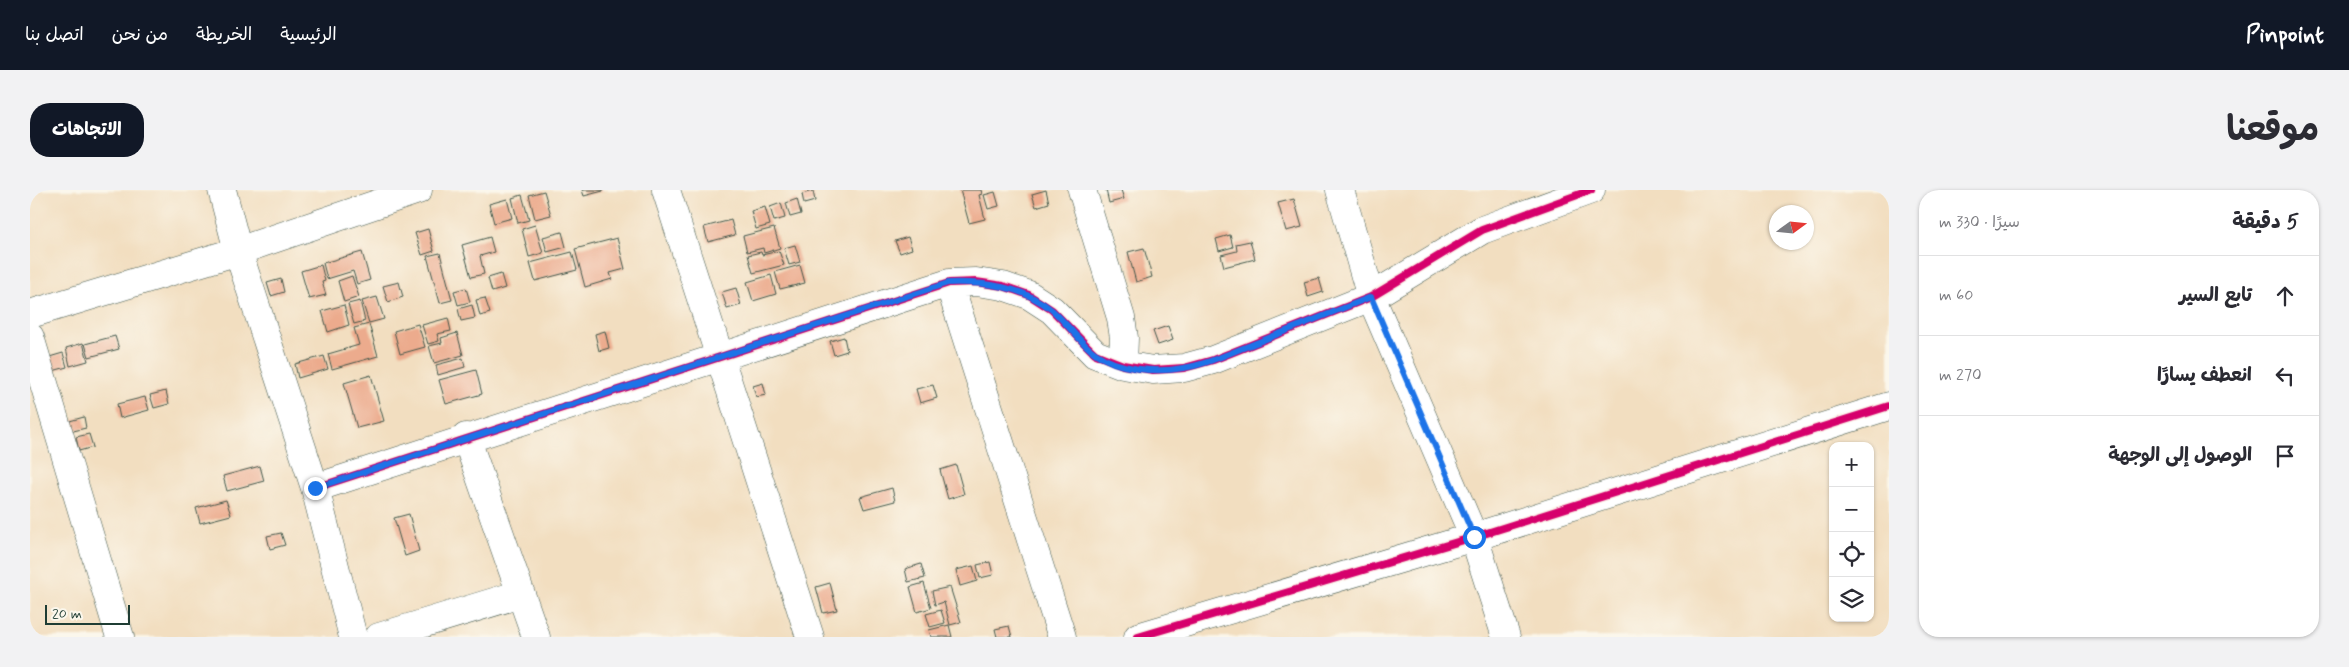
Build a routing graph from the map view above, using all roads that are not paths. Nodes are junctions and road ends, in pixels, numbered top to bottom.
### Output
1 (222, 190) edge
2 (418, 190) edge
3 (666, 190) edge
4 (1082, 190) edge
5 (1340, 190) edge
6 (1591, 190) edge
7 (238, 251) junction
8 (948, 283) junction
9 (1371, 297) junction
10 (30, 314) edge
11 (30, 337) edge
12 (720, 358) junction
13 (1123, 365) junction
14 (1889, 406) edge
15 (466, 437) junction
16 (315, 488) junction
17 (1474, 537) junction
18 (520, 594) junction
19 (120, 637) edge
20 (353, 637) edge
21 (379, 637) edge
22 (536, 637) edge
23 (810, 637) edge
24 (1062, 637) edge
25 (1138, 637) edge
26 (1506, 637) edge

1 - 7 street
2 - 7 street
3 - 12 street
4 - 13 street
5 - 9 street
6 - 9 street
7 - 10 street
7 - 16 street
8 - 12 street
8 - 13 street
8 - 24 street
9 - 13 street
9 - 17 street
11 - 19 street
12 - 15 street
12 - 23 street
14 - 17 street
15 - 16 street
15 - 18 street
16 - 20 street
17 - 25 street
17 - 26 street
18 - 21 street
18 - 22 street

